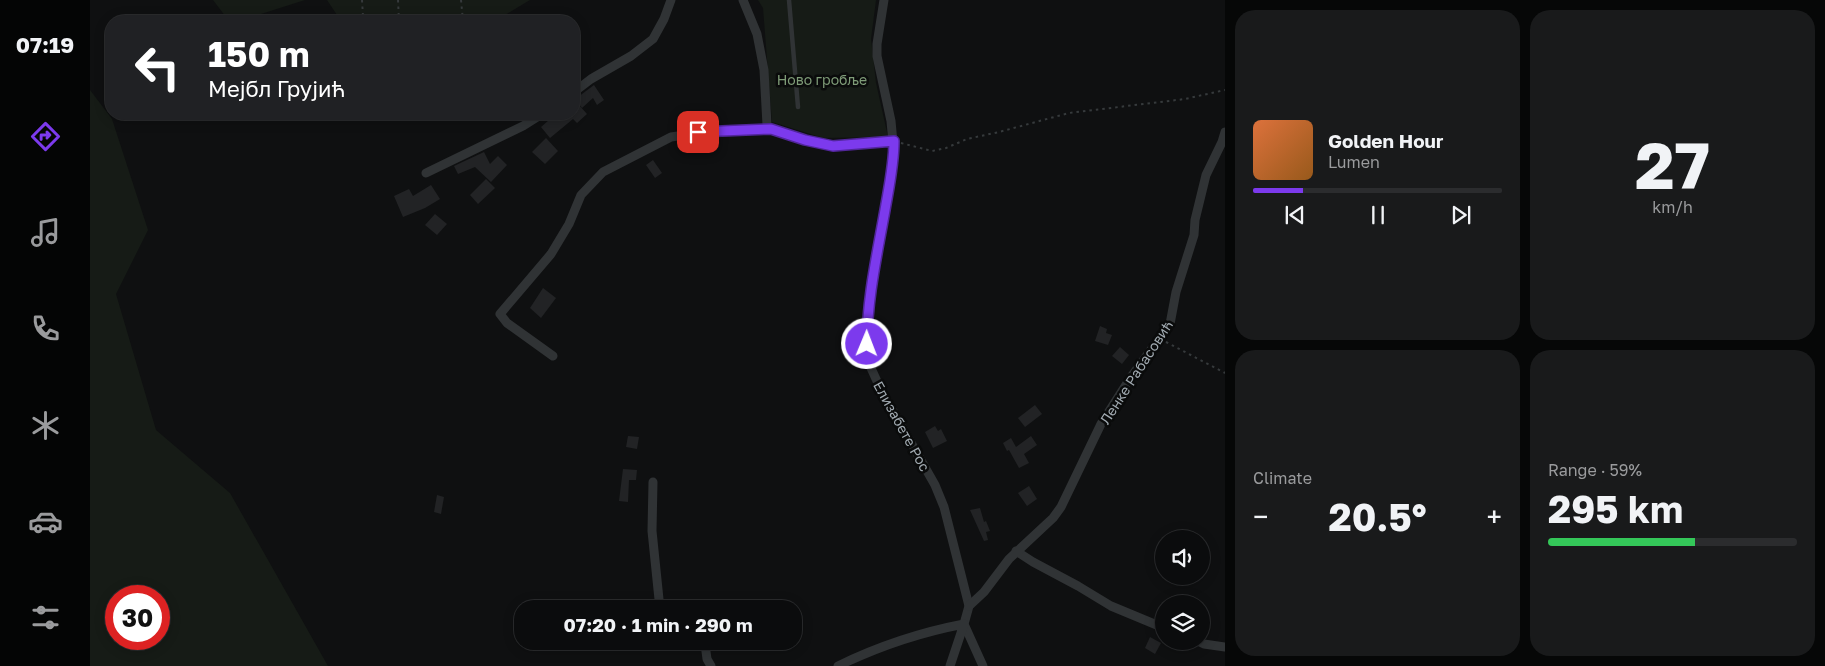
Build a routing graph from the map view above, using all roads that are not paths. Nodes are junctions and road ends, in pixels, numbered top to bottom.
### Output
1 (670, 0) edge
2 (743, 0) edge
3 (789, 0) edge
4 (884, 0) edge
5 (580, 87) edge
6 (798, 107) dead end
7 (532, 120) edge
8 (771, 129) junction
9 (1225, 132) edge
10 (894, 141) junction
11 (426, 173) dead end
12 (553, 356) dead end
13 (653, 482) dead end
14 (1016, 551) junction
15 (659, 600) edge
16 (969, 606) junction
17 (964, 624) junction
18 (1155, 624) edge
19 (1210, 644) edge
20 (1225, 647) edge
21 (705, 650) edge
22 (711, 666) edge
23 (838, 666) edge
24 (950, 666) edge
25 (983, 666) edge

1 - 5 street
2 - 8 street
3 - 6 lane
4 - 10 street, Елизабете Рос
7 - 11 street
8 - 10 street
8 - 12 street
9 - 14 street, Ленке Рабасовић
10 - 16 street, Елизабете Рос
13 - 15 street
14 - 16 street, Ленке Рабасовић
14 - 18 street
16 - 17 street, Елизабете Рос
17 - 23 street
17 - 24 street, Елизабете Рос
17 - 25 street
19 - 20 street
21 - 22 street

